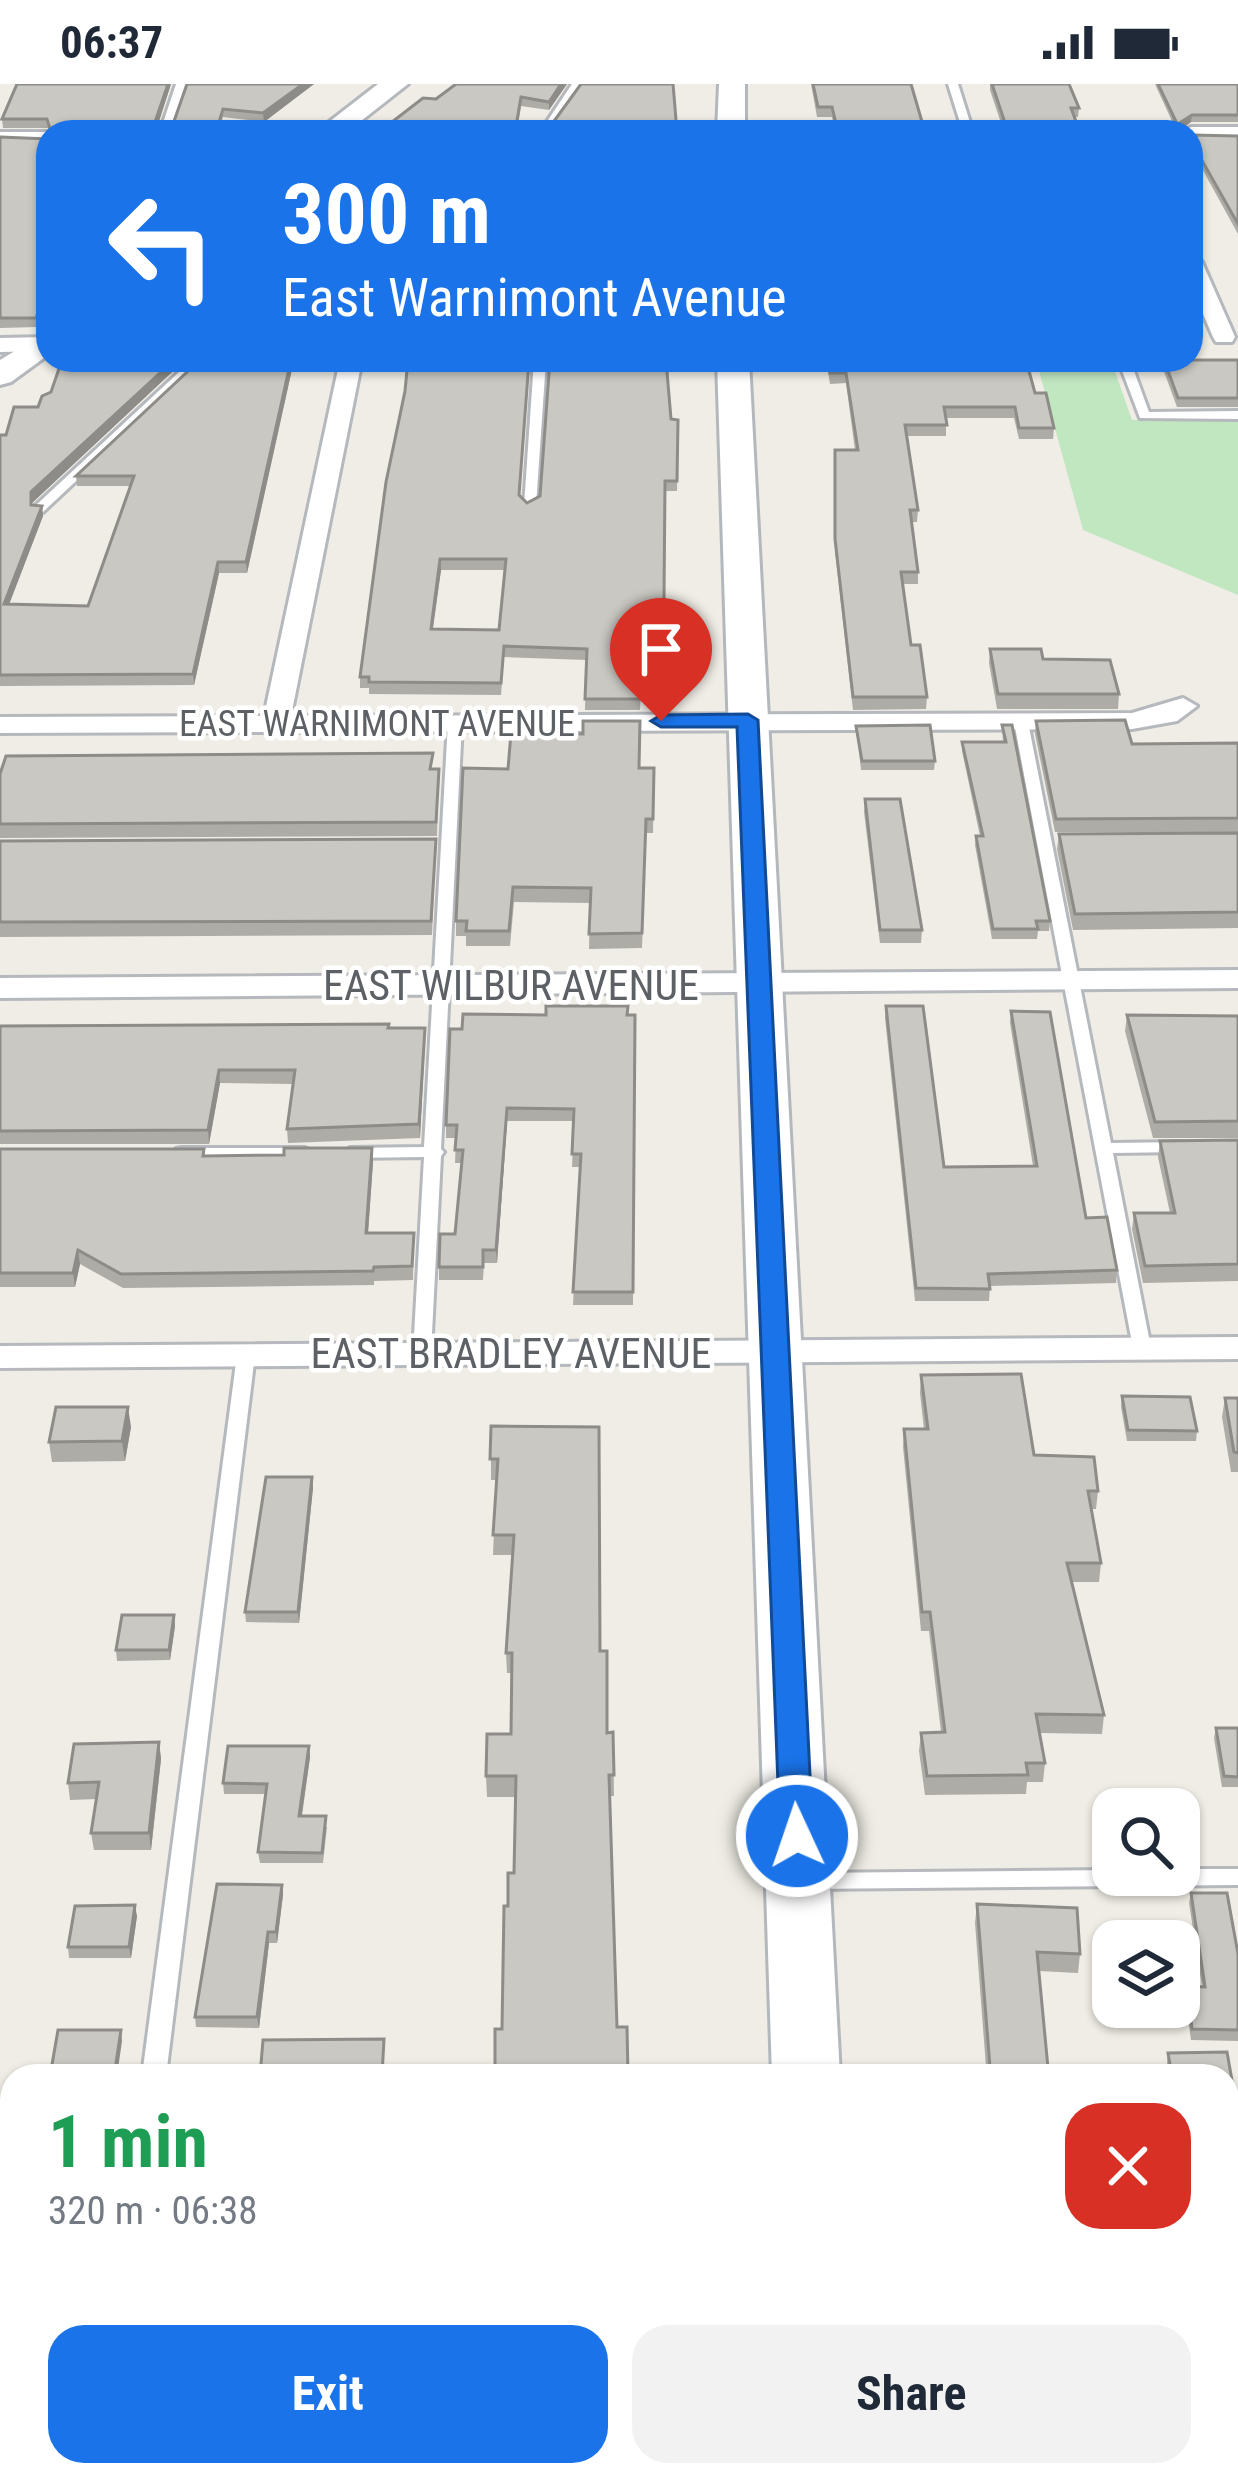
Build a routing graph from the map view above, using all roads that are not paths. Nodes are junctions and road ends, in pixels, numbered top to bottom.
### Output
1 (181, 84) edge
2 (395, 84) edge
3 (577, 84) edge
4 (732, 84) edge
5 (953, 84) edge
6 (169, 120) edge
7 (346, 120) edge
8 (553, 120) edge
9 (731, 120) edge
10 (964, 120) edge
11 (1238, 133) edge
12 (1203, 134) edge
13 (0, 138) edge
14 (36, 138) edge
15 (1203, 284) edge
16 (1231, 337) edge
17 (36, 343) edge
18 (0, 345) edge
19 (36, 350) edge
20 (186, 372) edge
21 (349, 372) edge
22 (539, 372) edge
23 (734, 372) edge
24 (1128, 372) edge
25 (0, 375) edge
26 (1238, 415) edge
27 (530, 506) edge
28 (39, 509) edge
29 (1183, 706) dead end
30 (748, 720) junction
31 (455, 722) junction
32 (1021, 722) junction
33 (276, 723) junction
34 (0, 725) edge
35 (1043, 841) junction
36 (1064, 841) edge
37 (428, 844) edge
38 (452, 844) junction
39 (1238, 979) edge
40 (1068, 981) junction
41 (761, 983) junction
42 (445, 986) junction
43 (0, 988) edge
44 (1193, 1147) edge
45 (1102, 1148) junction
46 (435, 1152) junction
47 (160, 1153) edge
48 (1142, 1348) junction
49 (1238, 1348) edge
50 (774, 1351) junction
51 (422, 1353) junction
52 (246, 1355) junction
53 (0, 1357) edge
54 (1238, 1877) edge
55 (799, 1881) junction
56 (156, 2064) edge
57 (806, 2064) edge

1 - 6 lane
2 - 7 street
3 - 8 lane
4 - 9 street
5 - 10 lane
11 - 12 street
13 - 14 street
15 - 16 street
17 - 18 street
19 - 25 street
20 - 28 lane
21 - 33 street
22 - 27 lane
23 - 30 street
24 - 26 lane
29 - 32 street, EAST WARNIMONT AVENUE
30 - 31 street, EAST WARNIMONT AVENUE
30 - 32 street, EAST WARNIMONT AVENUE
30 - 41 street
31 - 33 street, EAST WARNIMONT AVENUE
31 - 38 lane
32 - 35 lane
33 - 34 street, EAST WARNIMONT AVENUE
35 - 36 lane
35 - 40 lane
37 - 38 lane
38 - 42 lane
39 - 40 street, EAST WILBUR AVENUE
40 - 41 street, EAST WILBUR AVENUE
40 - 45 lane
41 - 42 street, EAST WILBUR AVENUE
41 - 50 street
42 - 43 street, EAST WILBUR AVENUE
42 - 46 lane
44 - 45 lane
45 - 48 lane
46 - 47 lane
46 - 51 lane
48 - 49 street, EAST BRADLEY AVENUE
48 - 50 street, EAST BRADLEY AVENUE
50 - 51 street, EAST BRADLEY AVENUE
50 - 55 street
51 - 52 street, EAST BRADLEY AVENUE
52 - 53 street, EAST BRADLEY AVENUE
52 - 56 lane
54 - 55 lane
55 - 57 street

